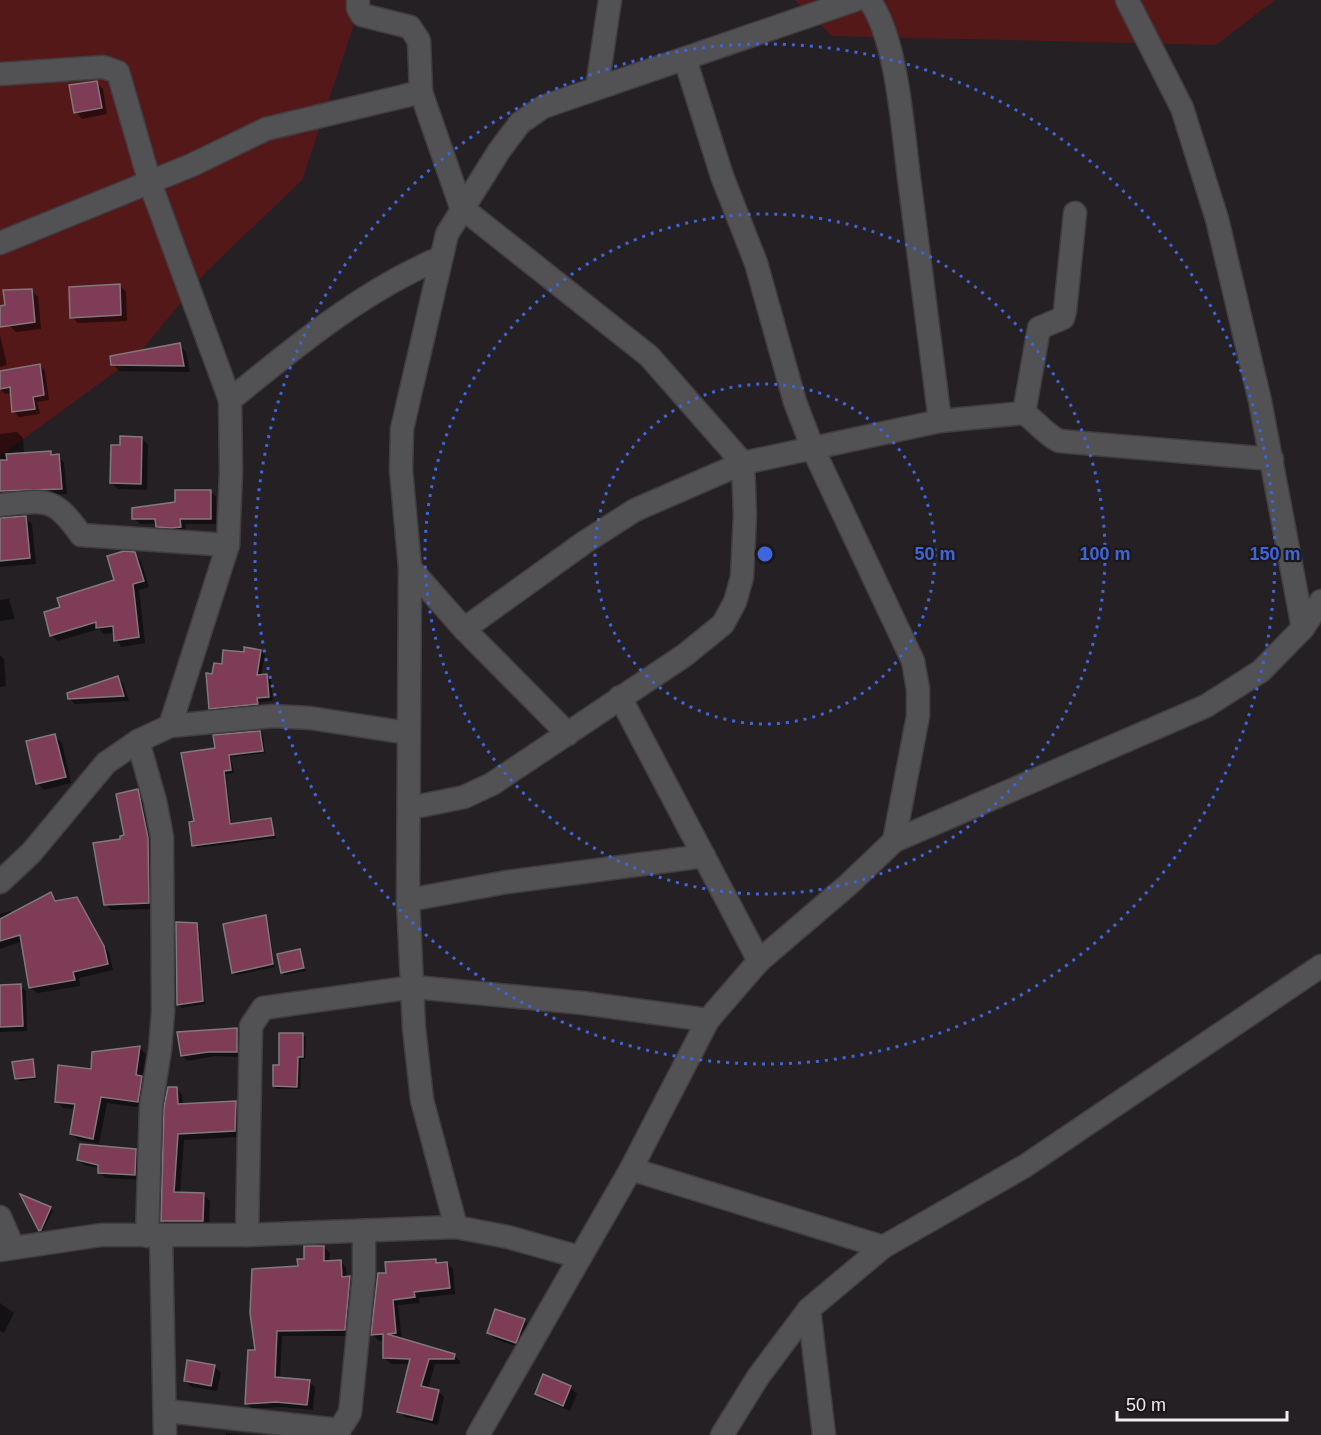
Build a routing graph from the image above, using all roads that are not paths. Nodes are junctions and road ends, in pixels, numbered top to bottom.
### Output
1 (358, 0) edge
2 (610, 0) edge
3 (855, 0) edge
4 (869, 0) edge
5 (1127, 0) edge
6 (685, 59) junction
7 (0, 74) edge
8 (597, 87) junction
9 (421, 92) junction
10 (150, 183) junction
11 (461, 207) junction
12 (1075, 213) dead end
13 (0, 243) edge
14 (440, 258) junction
15 (230, 400) junction
16 (1024, 413) junction
17 (940, 421) junction
18 (813, 449) junction
19 (1272, 459) junction
20 (743, 463) junction
21 (0, 505) edge
22 (228, 545) junction
23 (410, 568) junction
24 (1321, 601) edge
25 (1303, 628) junction
26 (464, 629) junction
27 (620, 697) junction
28 (170, 726) junction
29 (408, 733) junction
30 (568, 734) junction
31 (138, 741) junction
32 (410, 808) junction
33 (894, 841) junction
34 (704, 856) junction
35 (0, 882) edge
36 (408, 900) junction
37 (759, 961) junction
38 (1321, 966) edge
39 (414, 987) junction
40 (708, 1020) junction
41 (631, 1169) junction
42 (0, 1217) edge
43 (456, 1227) junction
44 (364, 1232) junction
45 (154, 1235) junction
46 (247, 1235) junction
47 (883, 1247) junction
48 (6, 1249) edge
49 (579, 1257) junction
50 (809, 1310) junction
51 (166, 1411) junction
52 (337, 1432) edge
53 (165, 1435) edge
54 (478, 1435) edge
55 (722, 1435) edge
56 (824, 1435) edge

1 - 9 street
2 - 8 street
3 - 6 street
4 - 17 street
5 - 19 street
6 - 8 street
6 - 18 street
7 - 10 street
8 - 11 street
9 - 10 street
9 - 11 street
10 - 13 street
10 - 15 street
11 - 14 street
11 - 20 street
12 - 16 street
14 - 15 street
14 - 23 street
15 - 22 street
16 - 17 street
16 - 19 street
17 - 18 street
18 - 20 street
18 - 33 street
19 - 25 street
20 - 26 street
20 - 27 street
21 - 22 street
22 - 28 street
23 - 26 street
23 - 29 street
24 - 25 street
25 - 33 street
26 - 30 street
27 - 30 street
27 - 34 street
28 - 29 street
28 - 31 street
29 - 32 street
30 - 32 street
31 - 35 street
31 - 45 street
32 - 36 street
33 - 37 street
34 - 36 street
34 - 37 street
36 - 39 street
37 - 40 street
38 - 47 street
39 - 40 street
39 - 43 street
39 - 46 street
40 - 41 street
41 - 47 street
41 - 49 street
42 - 48 street
43 - 44 street
43 - 49 street
44 - 46 street
44 - 52 street
45 - 46 street
45 - 48 street
45 - 51 street
47 - 50 street
49 - 54 street
50 - 55 street
50 - 56 street
51 - 52 street
51 - 53 street

